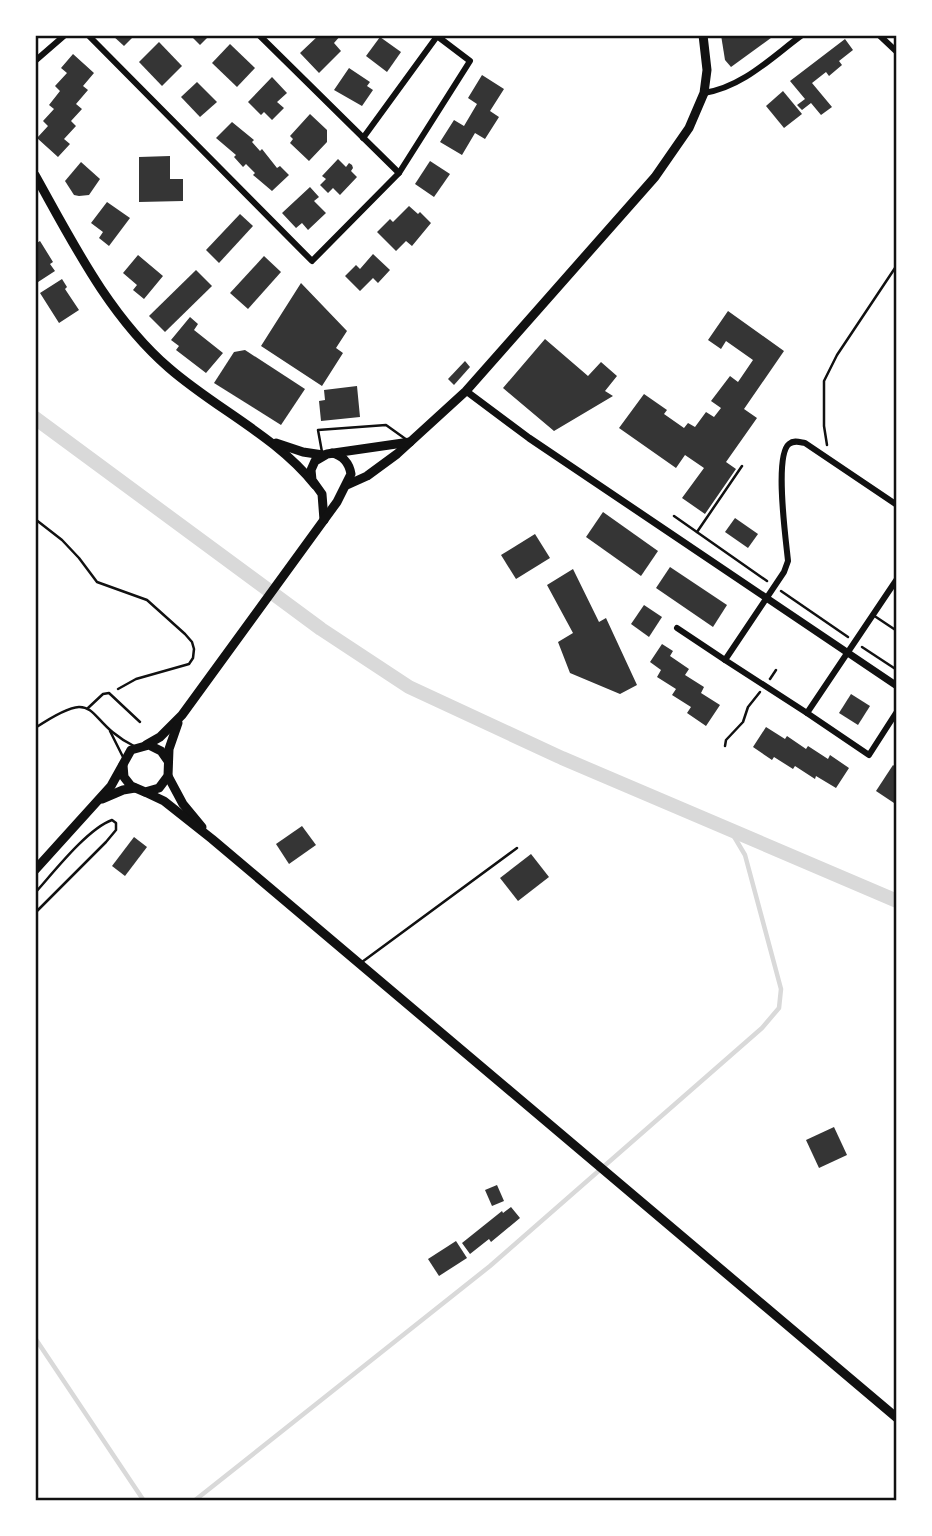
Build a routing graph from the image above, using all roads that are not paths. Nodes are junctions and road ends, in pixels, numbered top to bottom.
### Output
1 (65, 35) edge
2 (88, 35) edge
3 (259, 35) edge
4 (703, 35) edge
5 (802, 35) edge
6 (879, 35) edge
7 (438, 36) edge
8 (897, 52) edge
9 (35, 61) edge
10 (704, 93) junction
11 (363, 138) junction
12 (399, 173) junction
13 (35, 175) edge
14 (466, 391) junction
15 (268, 440) junction
16 (410, 442) junction
17 (327, 454) junction
18 (317, 487) junction
19 (345, 487) junction
20 (897, 505) edge
21 (324, 522) junction
22 (897, 579) edge
23 (767, 597) junction
24 (873, 615) junction
25 (677, 628) dead end
26 (897, 631) edge
27 (848, 652) junction
28 (725, 660) junction
29 (897, 686) edge
30 (88, 708) junction
31 (807, 713) junction
32 (896, 713) edge
33 (182, 715) junction
34 (140, 722) dead end
35 (106, 726) junction
36 (35, 728) edge
37 (143, 746) junction
38 (168, 761) junction
39 (124, 763) junction
40 (168, 776) junction
41 (135, 788) junction
42 (145, 792) junction
43 (92, 806) junction
44 (212, 839) junction
45 (517, 848) dead end
46 (35, 870) edge
47 (360, 964) junction
48 (897, 1418) edge

1 - 9 street
2 - 12 street
3 - 11 street
4 - 10 main road
5 - 10 street
6 - 8 street
7 - 11 street
7 - 12 street
10 - 14 main road
11 - 12 street
13 - 15 main road
14 - 16 main road
14 - 23 street
15 - 17 main road
15 - 18 main road
16 - 17 main road
16 - 17 lane
16 - 19 main road
17 - 18 main road
17 - 19 main road
18 - 19 main road
18 - 21 main road
19 - 21 main road
20 - 23 street
21 - 33 main road
22 - 24 street
23 - 27 street
23 - 28 street
24 - 26 lane
24 - 27 street
25 - 28 street
27 - 29 street
27 - 31 street
28 - 31 street
30 - 34 lane
30 - 35 lane
30 - 36 lane
31 - 32 street
33 - 37 main road
33 - 38 main road
35 - 37 lane
35 - 39 lane
37 - 38 main road
37 - 39 main road
38 - 40 main road
39 - 41 main road
39 - 43 main road
40 - 42 main road
40 - 44 main road
41 - 42 main road
41 - 43 main road
42 - 44 main road
43 - 46 main road
44 - 47 main road
45 - 47 lane
47 - 48 main road

